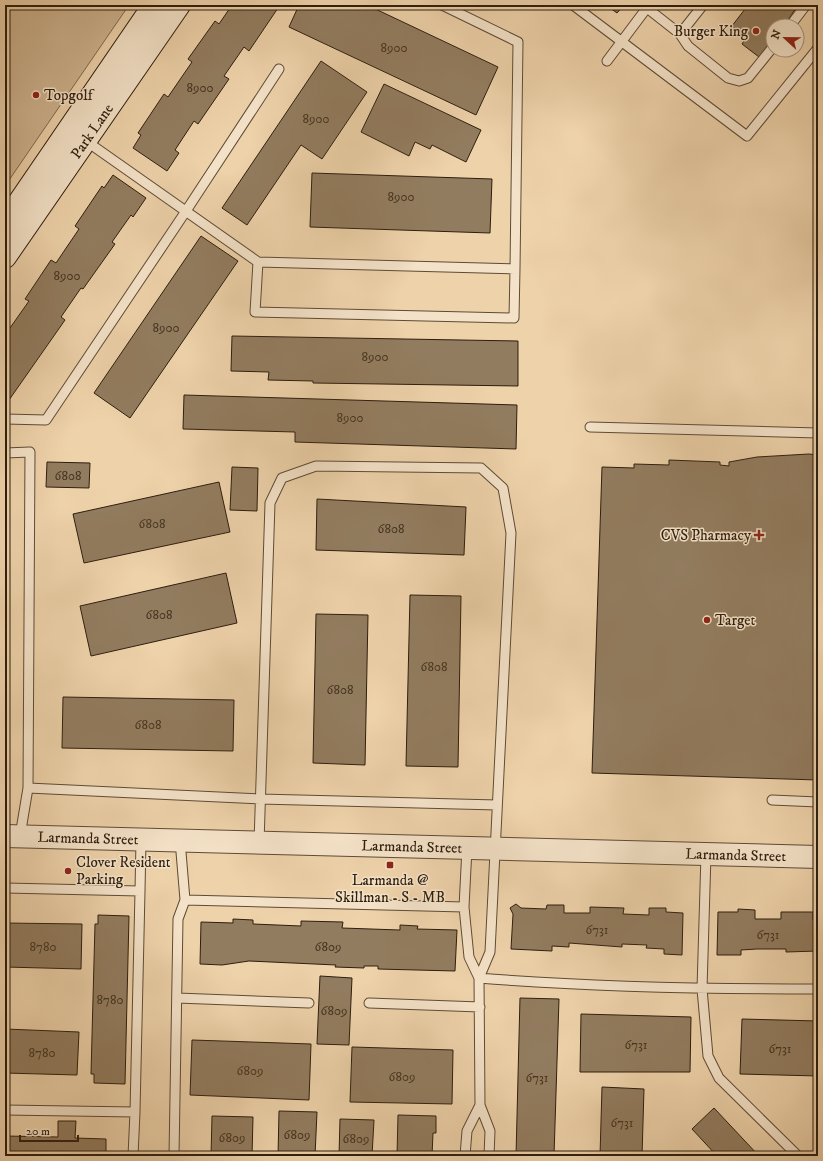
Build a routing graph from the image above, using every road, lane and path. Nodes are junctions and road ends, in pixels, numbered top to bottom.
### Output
1 (154, 5) edge
2 (179, 5) edge
3 (442, 5) edge
4 (573, 5) edge
5 (703, 5) edge
6 (806, 5) edge
7 (648, 6) edge
8 (796, 18) edge
9 (680, 34) junction
10 (622, 42) junction
11 (818, 48) edge
12 (765, 57) edge
13 (607, 61) dead end
14 (279, 69) dead end
15 (86, 141) junction
16 (186, 211) junction
17 (5, 223) edge
18 (5, 257) edge
19 (258, 262) junction
20 (515, 269) junction
21 (5, 419) edge
22 (590, 427) dead end
23 (818, 433) edge
24 (5, 453) edge
25 (28, 788) junction
26 (260, 799) junction
27 (772, 800) dead end
28 (818, 802) edge
29 (497, 805) junction
30 (13, 836) edge
31 (141, 840) junction
32 (180, 840) junction
33 (259, 843) junction
34 (467, 848) junction
35 (495, 849) junction
36 (706, 854) junction
37 (818, 857) edge
38 (5, 888) edge
39 (140, 891) junction
40 (185, 900) junction
41 (464, 907) junction
42 (479, 978) junction
43 (702, 989) junction
44 (818, 989) edge
45 (177, 998) junction
46 (309, 1003) dead end
47 (369, 1003) dead end
48 (480, 1007) junction
49 (480, 1105) junction
50 (5, 1110) edge
51 (135, 1112) junction
52 (133, 1156) edge
53 (174, 1156) edge
54 (465, 1156) edge
55 (489, 1156) edge
56 (798, 1156) edge

1 - 17 street, Park Lane
2 - 15 street, Park Lane
3 - 20 lane
4 - 10 lane
5 - 9 lane
6 - 8 lane
7 - 9 lane
7 - 10 lane
9 - 12 lane
10 - 11 lane
10 - 13 lane
14 - 16 lane
15 - 16 lane
15 - 18 street, Park Lane
16 - 19 lane
16 - 21 lane
19 - 20 lane
19 - 20 lane
22 - 23 lane
24 - 25 lane
25 - 26 lane
25 - 30 lane
26 - 29 lane
26 - 29 lane
26 - 33 lane
27 - 28 lane
29 - 35 lane
30 - 31 street, Larmanda Street
31 - 32 street, Larmanda Street
31 - 39 lane
32 - 33 street, Larmanda Street
32 - 40 lane
33 - 34 street, Larmanda Street
34 - 35 street, Larmanda Street
34 - 41 lane
35 - 36 street, Larmanda Street
35 - 42 lane
36 - 37 street, Larmanda Street
36 - 43 lane
38 - 39 lane
39 - 51 lane
40 - 41 lane
40 - 45 lane
41 - 42 lane
42 - 43 lane
42 - 48 lane
43 - 44 lane
43 - 56 lane
45 - 46 lane
45 - 53 lane
47 - 48 lane
48 - 49 lane
49 - 54 lane
49 - 55 lane
50 - 51 lane
51 - 52 lane

